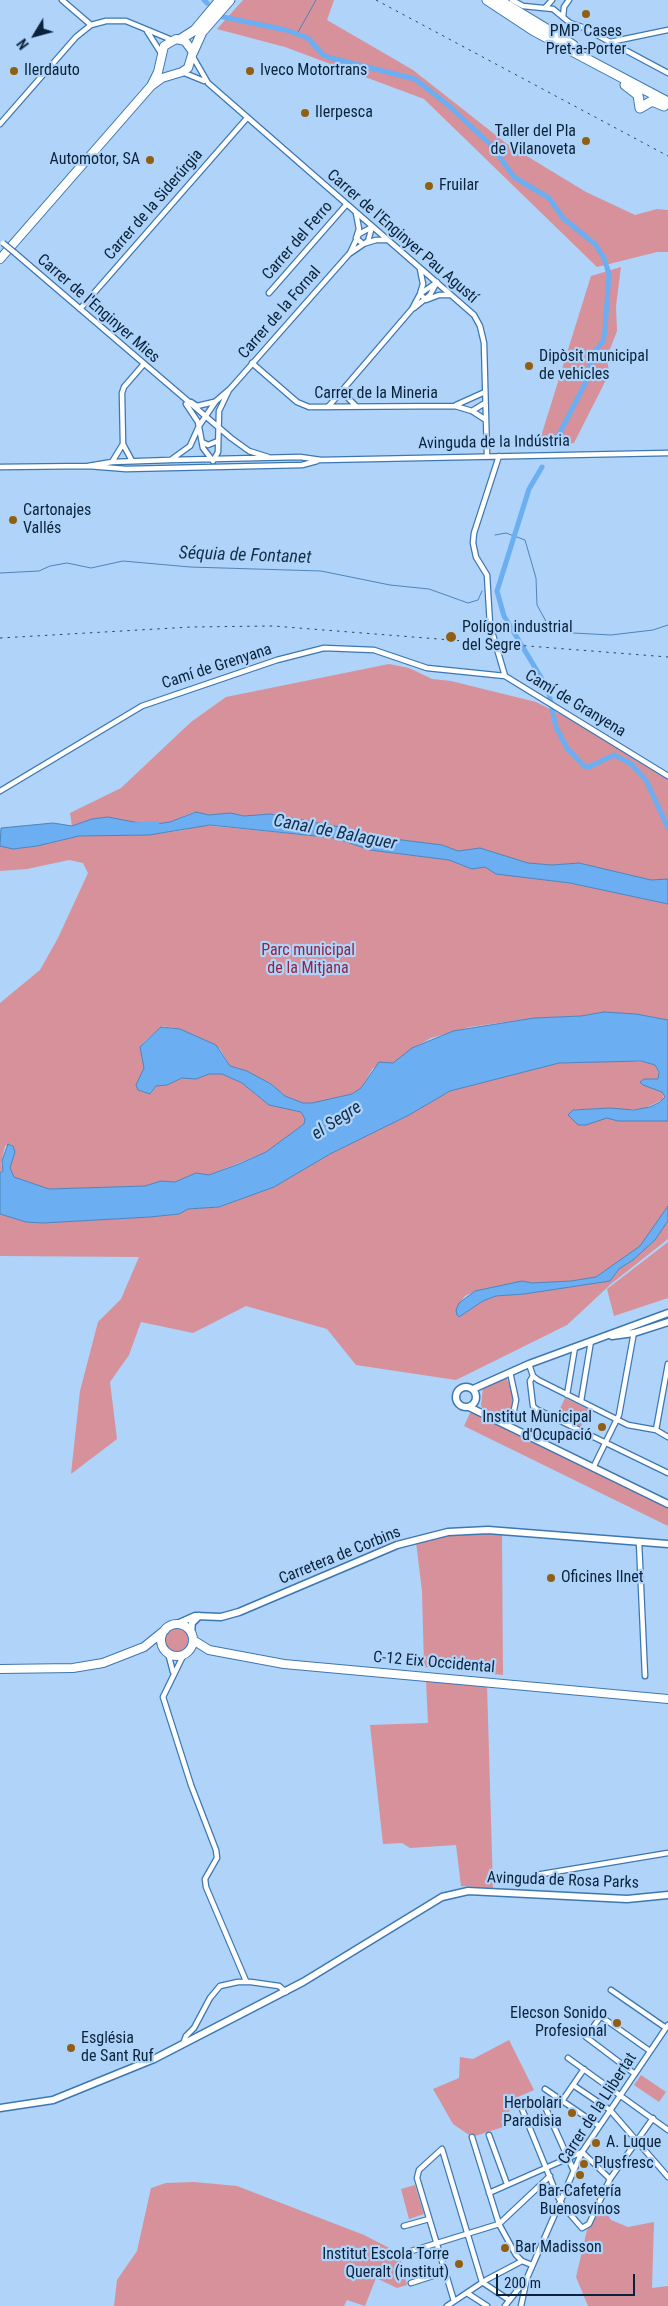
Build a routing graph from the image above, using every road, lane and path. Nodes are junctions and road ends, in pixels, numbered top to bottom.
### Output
1 (62, 0) edge
2 (232, 0) edge
3 (487, 0) edge
4 (499, 0) edge
5 (512, 0) edge
6 (552, 0) edge
7 (569, 0) edge
8 (219, 4) edge
9 (545, 8) junction
10 (563, 18) junction
11 (91, 25) junction
12 (142, 27) junction
13 (668, 30) edge
14 (177, 40) junction
15 (610, 42) junction
16 (193, 55) junction
17 (161, 56) junction
18 (603, 68) junction
19 (179, 72) junction
20 (668, 73) edge
21 (208, 83) junction
22 (151, 86) junction
23 (668, 96) edge
24 (668, 102) edge
25 (668, 107) edge
26 (247, 118) junction
27 (0, 124) edge
28 (346, 205) junction
29 (356, 213) junction
30 (372, 227) junction
31 (356, 238) junction
32 (388, 240) junction
33 (2, 242) edge
34 (363, 244) junction
35 (349, 254) junction
36 (0, 259) edge
37 (419, 267) junction
38 (436, 282) junction
39 (269, 293) dead end
40 (420, 294) junction
41 (451, 295) junction
42 (426, 300) junction
43 (80, 309) junction
44 (412, 309) junction
45 (252, 364) junction
46 (143, 365) junction
47 (346, 385) junction
48 (230, 389) junction
49 (485, 392) junction
50 (181, 397) junction
51 (474, 399) junction
52 (215, 402) junction
53 (486, 403) junction
54 (356, 406) junction
55 (455, 406) junction
56 (221, 407) junction
57 (328, 407) junction
58 (472, 411) junction
59 (204, 416) junction
60 (486, 420) junction
61 (199, 426) junction
62 (218, 428) junction
63 (218, 441) junction
64 (202, 442) junction
65 (123, 444) junction
66 (668, 453) edge
67 (487, 456) junction
68 (499, 456) junction
69 (271, 458) junction
70 (170, 460) junction
71 (320, 460) junction
72 (132, 461) junction
73 (213, 461) junction
74 (112, 462) junction
75 (88, 466) junction
76 (0, 467) edge
77 (205, 467) junction
78 (222, 467) junction
79 (462, 671) joint
80 (505, 676) junction
81 (668, 776) edge
82 (0, 791) edge
83 (668, 1313) edge
84 (668, 1322) edge
85 (630, 1326) junction
86 (634, 1332) junction
87 (601, 1337) junction
88 (591, 1341) junction
89 (575, 1348) junction
90 (529, 1364) junction
91 (668, 1364) edge
92 (510, 1372) junction
93 (533, 1376) junction
94 (666, 1384) edge
95 (473, 1389) junction
96 (567, 1395) junction
97 (581, 1401) junction
98 (473, 1407) junction
99 (617, 1419) junction
100 (507, 1426) junction
101 (656, 1430) junction
102 (668, 1437) edge
103 (606, 1442) junction
104 (593, 1468) junction
105 (668, 1473) edge
106 (668, 1504) edge
107 (639, 1542) junction
108 (668, 1544) edge
109 (201, 1616) junction
110 (177, 1624) junction
111 (165, 1630) junction
112 (192, 1636) junction
113 (144, 1647) junction
114 (209, 1650) junction
115 (166, 1651) junction
116 (185, 1653) junction
117 (0, 1669) edge
118 (174, 1673) junction
119 (645, 1676) dead end
120 (668, 1698) edge
121 (668, 1853) edge
122 (536, 1875) dead end
123 (668, 1895) edge
124 (246, 1981) junction
125 (612, 1990) dead end
126 (286, 1992) junction
127 (667, 2026) edge
128 (182, 2045) junction
129 (650, 2051) junction
130 (568, 2058) dead end
131 (584, 2069) junction
132 (635, 2074) junction
133 (573, 2085) junction
134 (545, 2089) dead end
135 (621, 2094) junction
136 (542, 2100) dead end
137 (562, 2101) junction
138 (520, 2104) dead end
139 (0, 2108) edge
140 (610, 2110) junction
141 (653, 2118) junction
142 (599, 2126) junction
143 (668, 2130) edge
144 (472, 2136) dead end
145 (489, 2136) dead end
146 (637, 2140) junction
147 (582, 2152) junction
148 (566, 2157) junction
149 (546, 2166) junction
150 (573, 2170) junction
151 (550, 2176) junction
152 (668, 2177) edge
153 (610, 2179) junction
154 (507, 2184) junction
155 (489, 2193) junction
156 (560, 2200) junction
157 (430, 2219) junction
158 (499, 2224) junction
159 (404, 2226) dead end
160 (468, 2234) junction
161 (437, 2243) junction
162 (405, 2253) dead end
163 (522, 2261) junction
164 (532, 2265) junction
165 (445, 2272) junction
166 (527, 2278) junction
167 (411, 2282) dead end
168 (482, 2282) junction
169 (467, 2293) junction
170 (509, 2300) junction
171 (454, 2301) junction
172 (447, 2306) edge
173 (487, 2306) edge
174 (505, 2306) edge
175 (521, 2306) edge

1 - 11 street
2 - 8 highway
3 - 18 highway
4 - 23 highway
5 - 9 street
6 - 9 street
7 - 10 street
8 - 14 highway
8 - 16 highway
9 - 10 street
10 - 15 street
11 - 12 street
11 - 27 street
12 - 14 street
12 - 17 street
13 - 15 street
14 - 16 main road
14 - 17 main road
15 - 20 street
16 - 19 main road
16 - 21 street, Carrer de l'Enginyer Pau Agustí
17 - 19 main road
17 - 22 main road
18 - 24 highway
18 - 25 highway
19 - 21 street, Carrer de l'Enginyer Pau Agustí
19 - 22 main road
21 - 26 street, Carrer de l'Enginyer Pau Agustí
22 - 36 main road
26 - 28 street, Carrer de l'Enginyer Pau Agustí
26 - 43 street, Carrer de la Siderúrgia
28 - 29 street, Carrer de l'Enginyer Pau Agustí
28 - 39 street, Carrer del Ferro
29 - 30 street, Carrer de l'Enginyer Pau Agustí
29 - 31 street, Carrer de la Fornal
30 - 31 street
30 - 32 street, Carrer de l'Enginyer Pau Agustí
30 - 34 street, Carrer de la Fornal
31 - 34 street
31 - 35 street, Carrer de la Fornal
32 - 34 street, Carrer de la Fornal
32 - 37 street, Carrer de l'Enginyer Pau Agustí
33 - 43 street, Carrer de l'Enginyer Mies, bridge
34 - 35 street, Carrer de la Fornal
35 - 45 street, Carrer de la Fornal
37 - 38 street, Carrer de l'Enginyer Pau Agustí
37 - 40 street
38 - 40 street
38 - 41 street, Carrer de l'Enginyer Pau Agustí
38 - 42 street
40 - 42 street
40 - 44 street
41 - 42 street
41 - 49 street, Carrer de l'Enginyer Pau Agustí
42 - 44 street
43 - 46 street, Carrer de l'Enginyer Mies
44 - 47 street
45 - 48 street, Carrer de la Fornal
45 - 57 street, Carrer de la Mineria
46 - 50 street, Carrer de l'Enginyer Mies
46 - 65 street
47 - 54 street
47 - 57 street
48 - 52 street, Carrer de la Fornal
48 - 56 street, Carrer de la Fornal
49 - 51 street, Carrer de la Mineria
49 - 53 street, Carrer de l'Enginyer Pau Agustí
50 - 52 street
50 - 59 street, Carrer de l'Enginyer Mies
50 - 61 street, Carrer de l'Enginyer Mies
51 - 53 street
51 - 55 street, Carrer de la Mineria
52 - 56 street
52 - 59 street, Carrer de la Fornal
53 - 58 street
53 - 60 street, Carrer de l'Enginyer Pau Agustí
54 - 55 street, Carrer de la Mineria
54 - 57 street, Carrer de la Mineria
55 - 58 street, Carrer de la Mineria
56 - 62 street, Carrer de la Fornal
58 - 60 street, Carrer de la Mineria
59 - 61 street, Carrer de la Fornal
59 - 62 street, Carrer de l'Enginyer Mies
60 - 67 street, Carrer de l'Enginyer Pau Agustí
61 - 64 street, Carrer de l'Enginyer Mies
61 - 70 street, Carrer de la Fornal
62 - 63 street, Carrer de la Fornal
62 - 69 street, Carrer de l'Enginyer Mies
63 - 64 street
63 - 73 street, Carrer de la Fornal
64 - 73 street, Carrer de l'Enginyer Mies
65 - 72 street
65 - 74 street
66 - 68 street, Avinguda de la Indústria
67 - 68 street, Avinguda de la Indústria
67 - 71 street, Avinguda de la Indústria
68 - 80 street
69 - 71 street, Avinguda de la Indústria
69 - 73 street, Avinguda de la Indústria
70 - 72 street, Avinguda de la Indústria
70 - 73 street, Avinguda de la Indústria
71 - 78 street, Avinguda de la Indústria
72 - 74 street, Avinguda de la Indústria
73 - 77 street
73 - 78 street, Carrer de l'Enginyer Mies
74 - 75 street, Avinguda de la Indústria
75 - 76 street, Avinguda de la Indústria
75 - 77 street, Avinguda de la Indústria
77 - 78 street, Avinguda de la Indústria
79 - 80 street, Camí de Granyena
79 - 82 street, Camí de Grenyana
80 - 81 street, Camí de Granyena
83 - 85 street
84 - 86 street
85 - 86 street
85 - 87 street
86 - 87 street
86 - 99 street
87 - 88 street
88 - 89 street
88 - 97 street
89 - 90 street
89 - 96 street
90 - 92 street
90 - 93 street
91 - 94 street
92 - 95 street
92 - 100 street
93 - 96 street
93 - 103 street
94 - 101 street
95 - 98 street
95 - 98 street
96 - 97 street
97 - 99 street
98 - 100 street
99 - 101 street
99 - 103 street
100 - 104 street
101 - 102 street
103 - 104 street
103 - 105 street
104 - 106 street
107 - 108 street, Carretera de Corbins
107 - 109 street, Carretera de Corbins
107 - 119 street
109 - 110 street, Carretera de Corbins
109 - 112 street
110 - 111 main road
110 - 112 main road
111 - 113 main road
111 - 115 main road
112 - 114 main road
112 - 116 main road
113 - 115 main road
113 - 117 main road
114 - 116 main road
114 - 120 main road, C-12 Eix Occidental
115 - 116 main road
115 - 118 street
116 - 118 street
118 - 124 street
121 - 122 street
123 - 126 street, Avinguda de Rosa Parks
124 - 126 street
124 - 128 street
125 - 127 street
126 - 128 street, Avinguda de Rosa Parks
127 - 129 street, Carrer de la Llibertat
128 - 139 street, Avinguda de Rosa Parks
129 - 132 street, Carrer de la Llibertat
129 - 132 street
130 - 131 street
131 - 133 street
131 - 135 street
132 - 135 street, Carrer de la Llibertat
133 - 137 street
133 - 140 street
134 - 137 street
135 - 140 street, Carrer de la Llibertat
135 - 141 street
136 - 148 street
137 - 142 street
138 - 149 street
140 - 142 street, Carrer de la Llibertat
140 - 146 street
141 - 143 street
141 - 146 street
142 - 147 street, Carrer de la Llibertat
144 - 155 street
145 - 154 street
146 - 152 street
146 - 153 street
147 - 148 street
147 - 150 street, Carrer de la Llibertat
147 - 153 street
148 - 149 street
148 - 150 street
149 - 151 street
149 - 154 street
150 - 156 street, Carrer de la Llibertat
151 - 156 street
151 - 158 street
153 - 156 street
154 - 155 street
155 - 158 street
156 - 164 street, Carrer de la Llibertat
157 - 159 street
157 - 160 street
157 - 161 street
158 - 160 street
158 - 163 street
160 - 161 street
160 - 168 street
161 - 162 street
161 - 165 street
163 - 164 street
163 - 168 street
164 - 166 street, Carrer de la Llibertat
165 - 167 street
165 - 171 street
166 - 170 street
166 - 175 street
168 - 169 street
168 - 170 street
169 - 171 street
169 - 173 street
170 - 174 street
171 - 172 street

